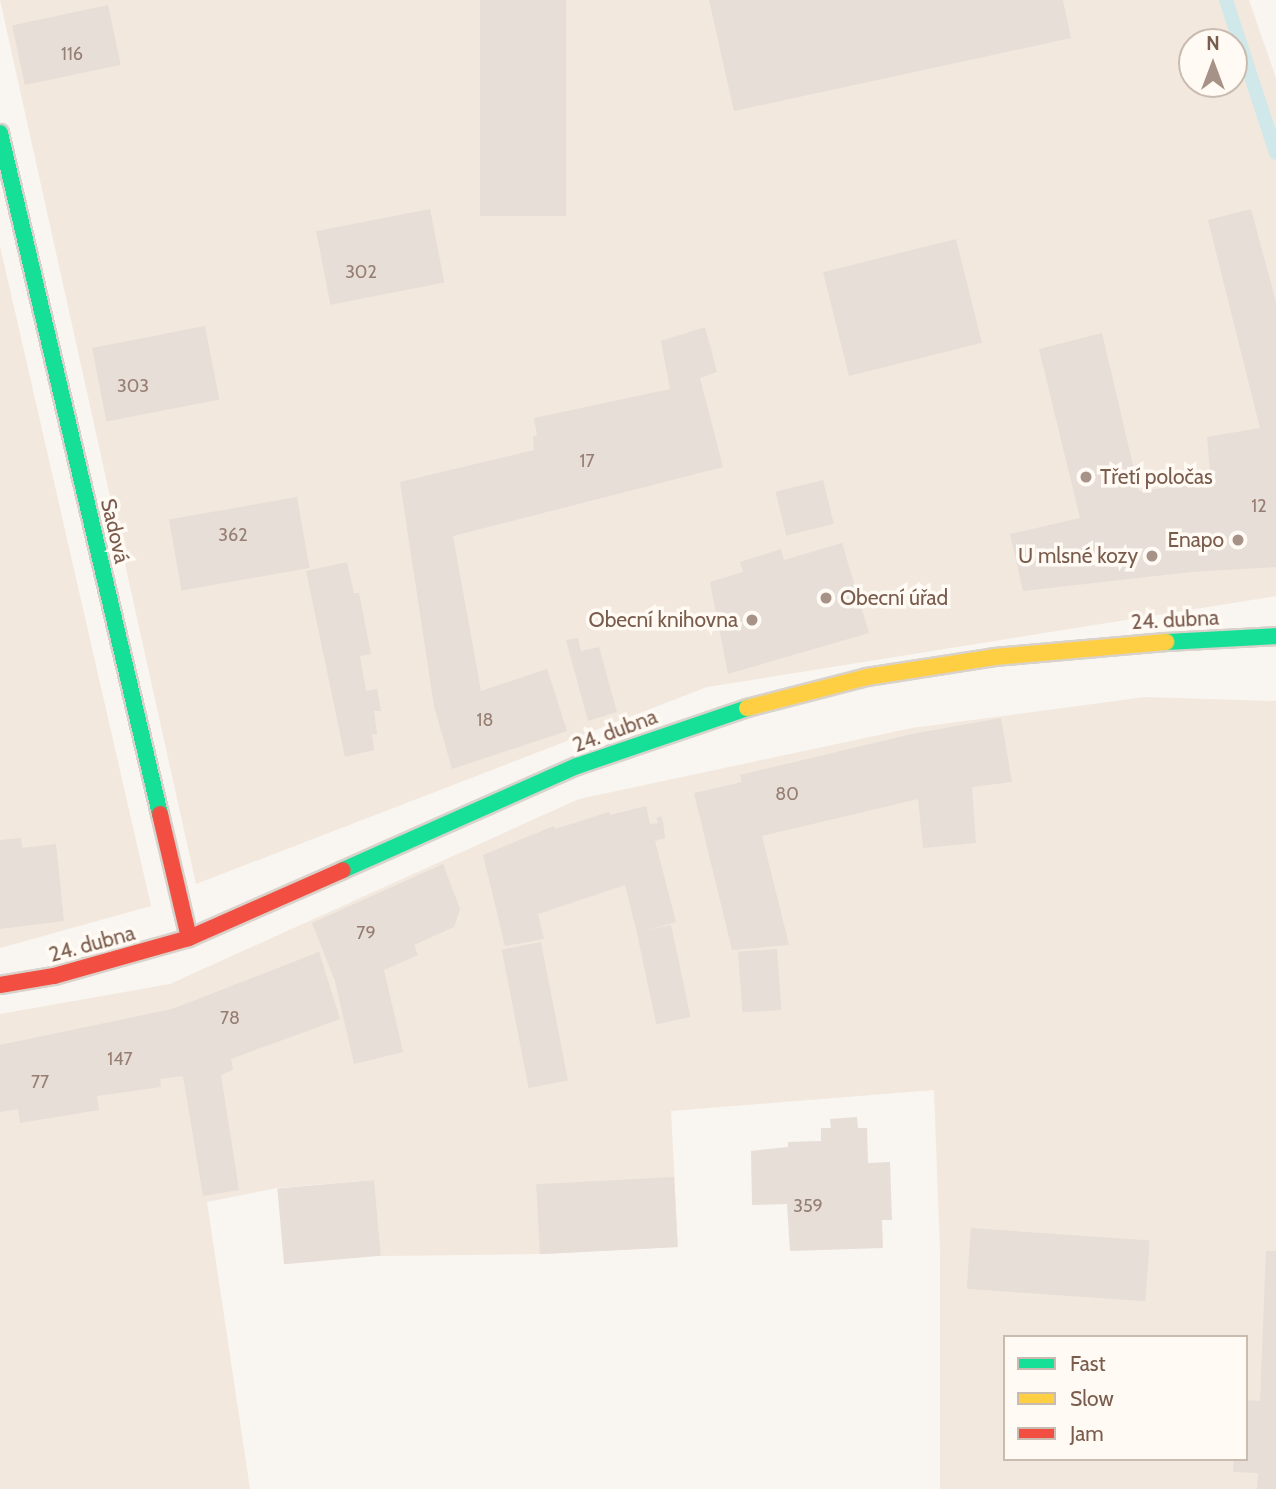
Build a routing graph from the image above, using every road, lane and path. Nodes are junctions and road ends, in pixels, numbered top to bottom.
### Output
1 (0, 133) edge
2 (1276, 636) edge
3 (189, 938) junction
4 (0, 985) edge

1 - 3 main road, Sadová
2 - 3 main road, 24. dubna
3 - 4 main road, 24. dubna

